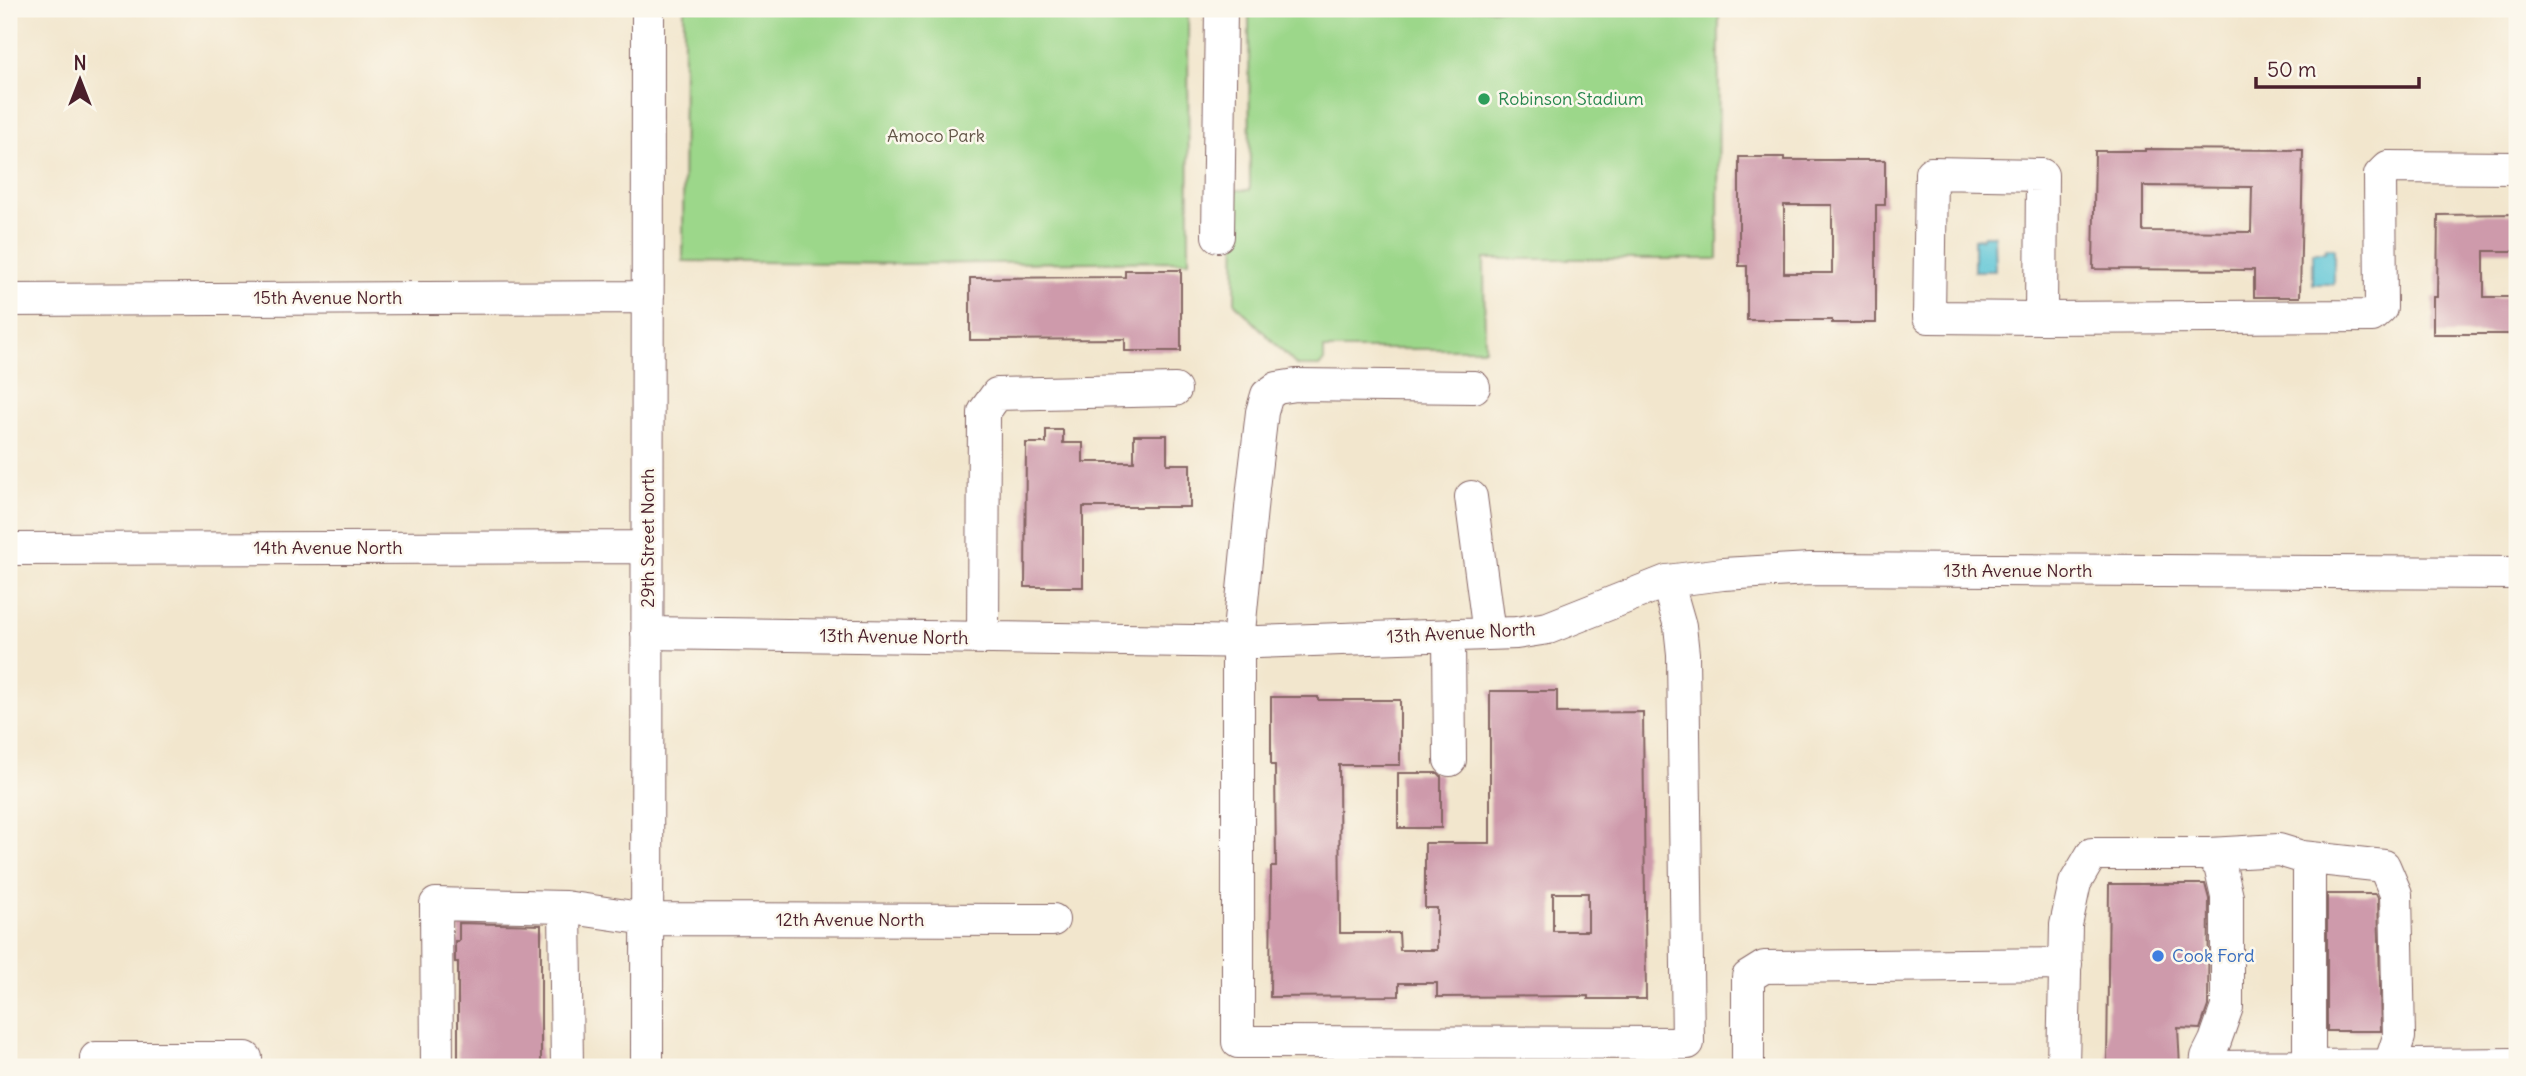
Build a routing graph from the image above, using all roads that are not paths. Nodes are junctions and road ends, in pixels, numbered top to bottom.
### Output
1 (648, 9) edge
2 (1221, 9) edge
3 (2517, 169) edge
4 (1218, 236) dead end
5 (648, 297) junction
6 (9, 299) edge
7 (2040, 318) junction
8 (1474, 387) dead end
9 (1175, 390) dead end
10 (1471, 497) dead end
11 (648, 547) junction
12 (9, 549) edge
13 (2517, 573) edge
14 (1667, 582) junction
15 (648, 633) junction
16 (1489, 634) junction
17 (1449, 636) junction
18 (983, 638) junction
19 (1238, 642) junction
20 (1450, 760) dead end
21 (2209, 854) junction
22 (2309, 858) junction
23 (565, 907) junction
24 (647, 919) junction
25 (1052, 920) dead end
26 (2066, 964) junction
27 (2517, 1064) edge
28 (2309, 1066) edge
29 (2456, 1066) edge
30 (96, 1067) edge
31 (246, 1067) edge
32 (436, 1067) edge
33 (567, 1067) edge
34 (647, 1067) edge
35 (1748, 1067) edge
36 (2063, 1067) edge
37 (2206, 1067) edge
38 (2389, 1067) edge

1 - 5 street, 29th Street North
2 - 4 street
3 - 7 street
5 - 6 street, 15th Avenue North
5 - 11 street, 29th Street North
7 - 7 street
8 - 19 street
9 - 18 street
10 - 16 street
11 - 12 street, 14th Avenue North
11 - 15 street, 29th Street North
13 - 14 street, 13th Avenue North
14 - 16 street, 13th Avenue North
14 - 19 street
15 - 18 street, 13th Avenue North
15 - 24 street, 29th Street North
16 - 17 street, 13th Avenue North
17 - 19 street, 13th Avenue North
17 - 20 street
18 - 19 street, 13th Avenue North
21 - 22 street
21 - 26 street
21 - 37 street
22 - 28 street
22 - 38 street
23 - 24 street, 12th Avenue North
23 - 32 street, 12th Avenue North
23 - 33 street
24 - 25 street, 12th Avenue North
24 - 34 street, 29th Street North
26 - 35 street
26 - 36 street
27 - 29 street
28 - 37 street
28 - 38 street
29 - 38 street
30 - 31 street

